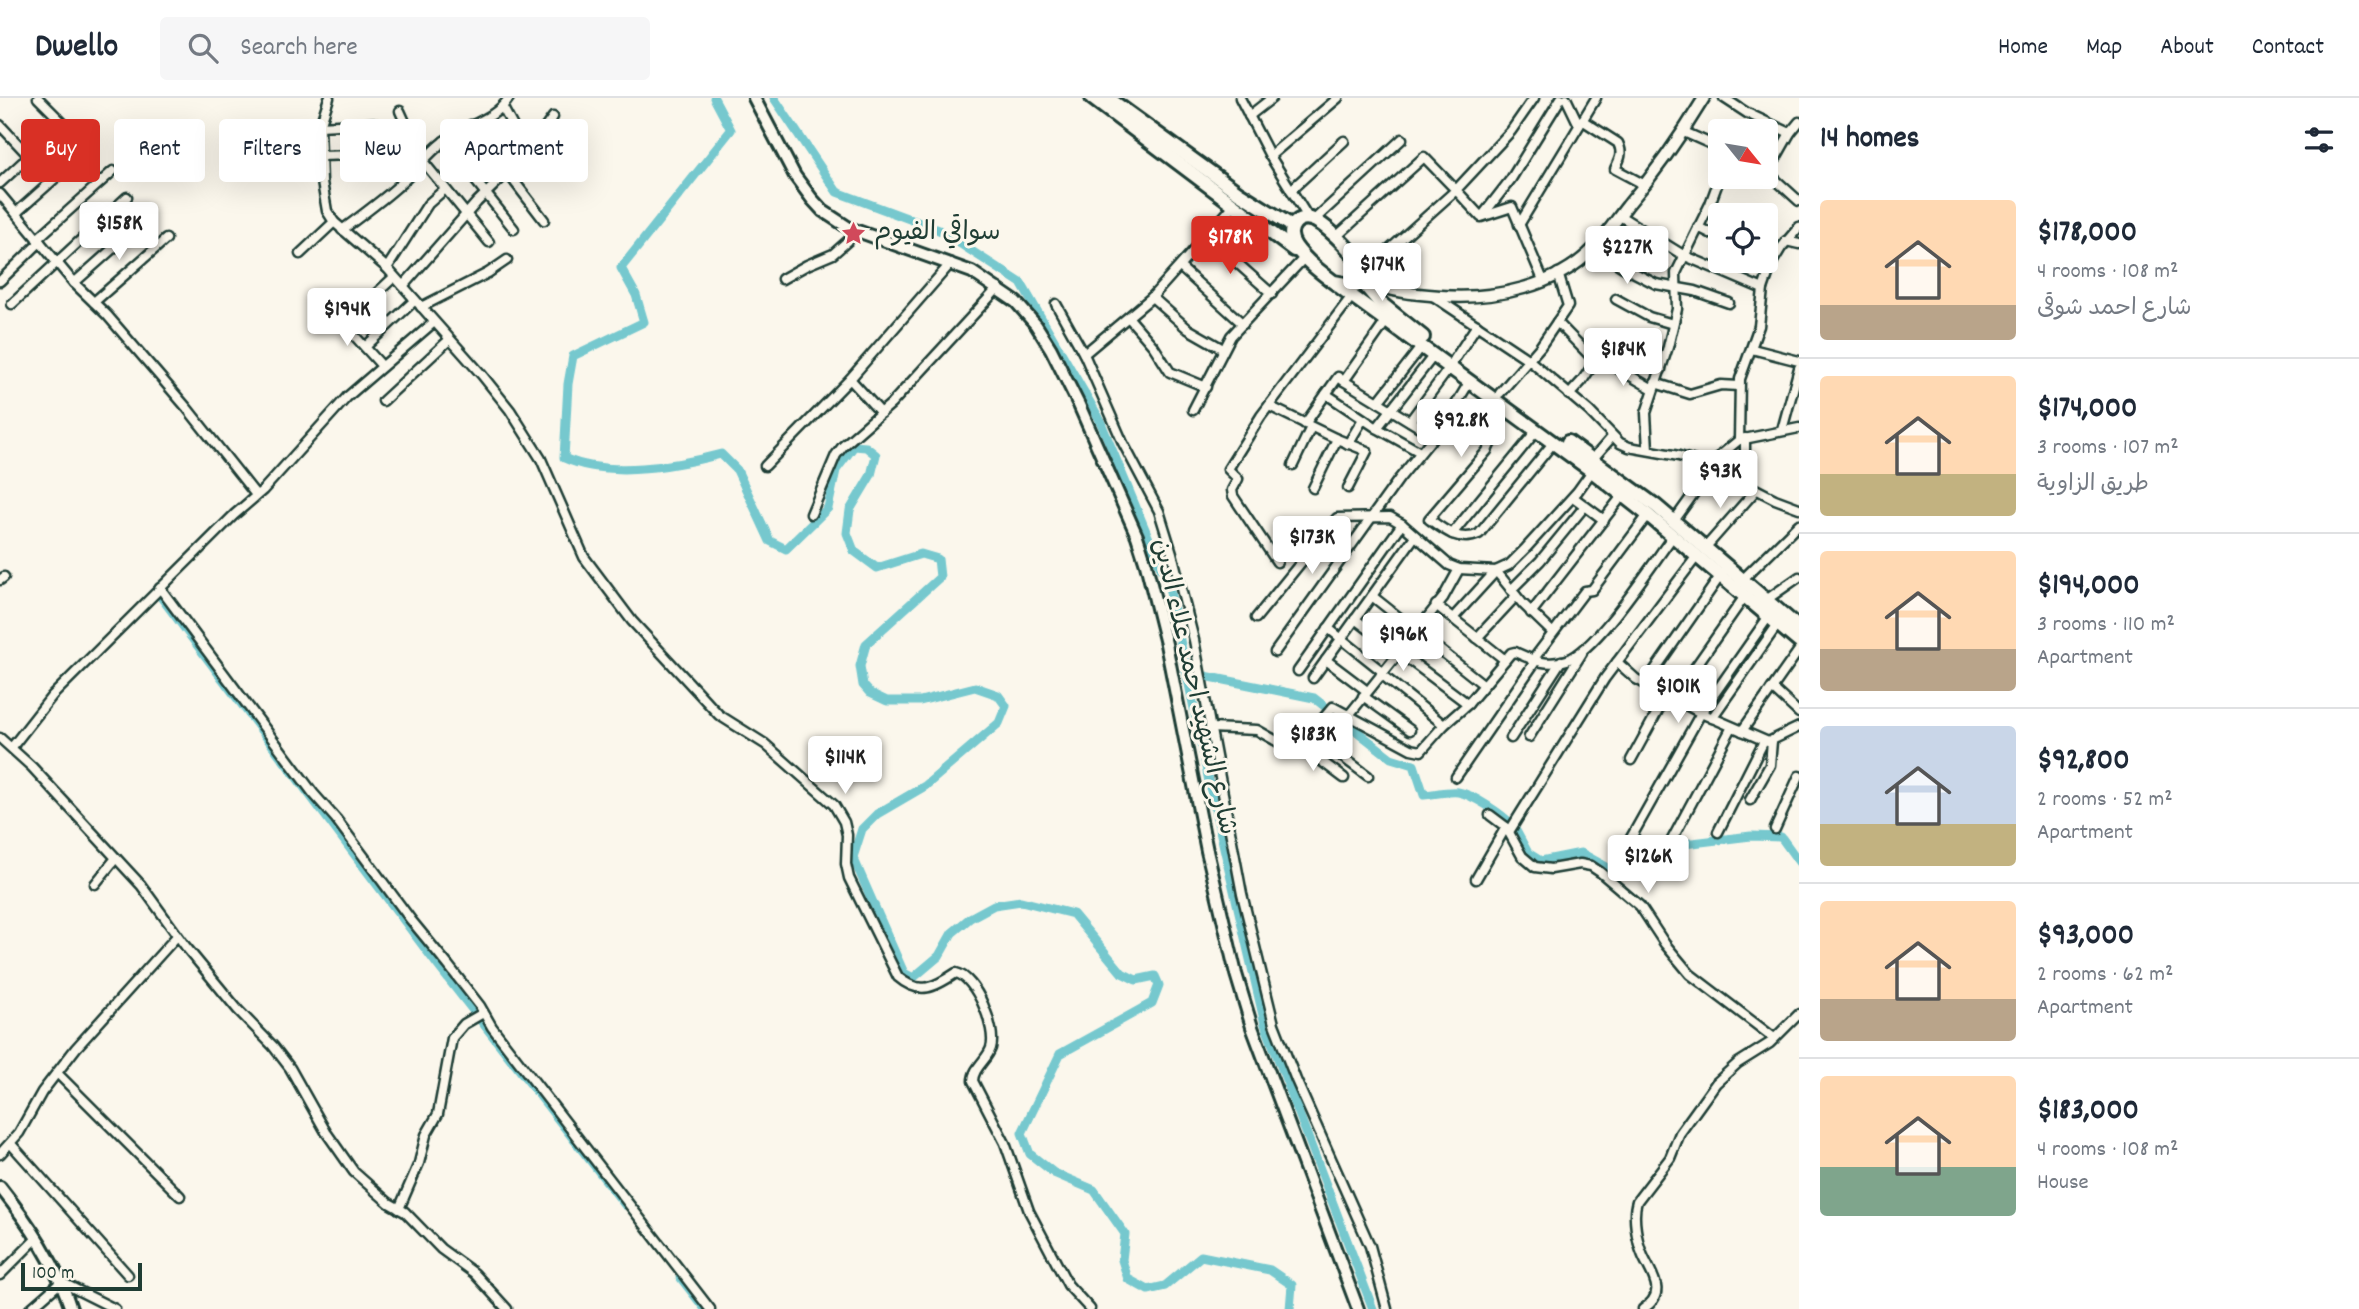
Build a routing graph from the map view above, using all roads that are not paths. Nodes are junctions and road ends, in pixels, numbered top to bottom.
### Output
1 (38, 98) edge
2 (329, 98) edge
3 (509, 98) edge
4 (754, 98) edge
5 (1092, 98) edge
6 (1108, 98) edge
7 (1240, 98) edge
8 (1272, 98) edge
9 (1338, 98) edge
10 (1534, 98) edge
11 (1561, 98) edge
12 (1566, 98) edge
13 (1596, 98) edge
14 (1704, 98) edge
15 (1724, 98) edge
16 (503, 108) junction
17 (400, 111) dead end
18 (1249, 117) junction
19 (59, 119) edge
20 (322, 119) edge
21 (403, 119) edge
22 (485, 119) edge
23 (509, 119) edge
24 (1581, 122) junction
25 (1799, 122) edge
26 (0, 125) edge
27 (1684, 132) junction
28 (1794, 132) edge
29 (1402, 138) dead end
30 (1344, 141) dead end
31 (1708, 143) edge
32 (440, 144) edge
33 (21, 147) edge
34 (1269, 156) junction
35 (1778, 156) edge
36 (426, 157) edge
37 (21, 163) edge
38 (426, 165) edge
39 (113, 171) dead end
40 (51, 182) edge
41 (323, 182) edge
42 (402, 182) edge
43 (476, 182) edge
44 (499, 182) edge
45 (515, 182) edge
46 (1778, 182) edge
47 (0, 183) edge
48 (1645, 185) junction
49 (445, 189) junction
50 (1715, 189) edge
51 (1291, 190) junction
52 (1456, 190) junction
53 (0, 194) edge
54 (486, 194) junction
55 (127, 197) dead end
56 (1799, 201) edge
57 (1235, 204) junction
58 (16, 213) junction
59 (466, 215) junction
60 (1620, 216) junction
61 (1481, 217) junction
62 (145, 220) dead end
63 (544, 220) dead end
64 (1311, 220) junction
65 (334, 222) junction
66 (1519, 225) junction
67 (1292, 226) junction
68 (1698, 227) junction
69 (1799, 227) edge
70 (514, 229) dead end
71 (342, 230) junction
72 (859, 231) junction
73 (1708, 232) edge
74 (1207, 236) junction
75 (1336, 237) junction
76 (166, 239) dead end
77 (38, 241) junction
78 (1786, 241) junction
79 (489, 242) dead end
80 (1799, 244) edge
81 (1593, 248) junction
82 (1778, 250) edge
83 (300, 254) dead end
84 (1683, 255) junction
85 (1304, 257) junction
86 (507, 260) dead end
87 (56, 262) junction
88 (951, 263) junction
89 (1364, 265) junction
90 (1180, 267) junction
91 (387, 268) junction
92 (1558, 273) junction
93 (1766, 273) edge
94 (394, 277) junction
95 (782, 279) dead end
96 (1543, 280) junction
97 (0, 281) edge
98 (1363, 281) junction
99 (1334, 282) junction
100 (74, 283) junction
101 (403, 286) junction
102 (998, 288) junction
103 (1676, 289) junction
104 (1763, 289) junction
105 (1409, 292) junction
106 (1272, 294) junction
107 (1433, 295) junction
108 (1352, 296) junction
109 (1152, 297) junction
110 (1616, 299) dead end
111 (94, 302) junction
112 (418, 303) junction
113 (1729, 303) dead end
114 (12, 304) dead end
115 (1056, 304) dead end
116 (333, 312) dead end
117 (1129, 318) junction
118 (1387, 320) junction
119 (1557, 322) junction
120 (433, 323) junction
121 (344, 324) junction
122 (1242, 324) junction
123 (1673, 324) junction
124 (1477, 325) junction
125 (449, 340) junction
126 (1422, 346) junction
127 (365, 347) junction
128 (1223, 349) junction
129 (1752, 349) junction
130 (1084, 354) junction
131 (1434, 355) junction
132 (1596, 359) junction
133 (1530, 360) junction
134 (1799, 361) edge
135 (1452, 364) junction
136 (382, 366) junction
137 (1799, 368) edge
138 (1661, 370) junction
139 (850, 379) junction
140 (1470, 381) junction
141 (1344, 382) junction
142 (1654, 386) junction
143 (1739, 386) junction
144 (1206, 387) junction
145 (1500, 393) junction
146 (1326, 394) junction
147 (1569, 395) junction
148 (1795, 395) edge
149 (383, 401) dead end
150 (1378, 402) junction
151 (1269, 406) junction
152 (1507, 408) junction
153 (1390, 409) junction
154 (1193, 410) dead end
155 (881, 413) junction
156 (1363, 419) junction
157 (1410, 421) junction
158 (1308, 426) junction
159 (1377, 428) junction
160 (1799, 428) edge
161 (1537, 430) junction
162 (1782, 430) junction
163 (1434, 436) junction
164 (1612, 437) junction
165 (1337, 439) junction
166 (1742, 439) junction
167 (1348, 444) junction
168 (1561, 444) junction
169 (1648, 450) junction
170 (1420, 452) junction
171 (1293, 465) dead end
172 (765, 466) dead end
173 (1592, 466) junction
174 (1713, 467) junction
175 (1734, 478) junction
176 (1314, 488) dead end
177 (1348, 488) dead end
178 (1756, 490) junction
179 (256, 495) junction
180 (1622, 496) junction
181 (1573, 497) junction
182 (1585, 506) junction
183 (1799, 507) edge
184 (811, 514) dead end
185 (1648, 515) junction
186 (1373, 517) junction
187 (1604, 520) junction
188 (1674, 521) junction
189 (1402, 524) junction
190 (1799, 524) edge
191 (1452, 534) junction
192 (1415, 536) junction
193 (1673, 536) junction
194 (1701, 552) junction
195 (1277, 562) dead end
196 (1459, 569) junction
197 (1496, 571) junction
198 (1724, 571) junction
199 (1799, 577) edge
200 (160, 588) junction
201 (1741, 588) junction
202 (1514, 593) junction
203 (1372, 596) junction
204 (1766, 600) junction
205 (1437, 605) junction
206 (1531, 612) junction
207 (1256, 618) dead end
208 (1453, 618) junction
209 (1355, 619) junction
210 (1787, 621) edge
211 (1328, 628) junction
212 (1416, 630) junction
213 (1552, 632) junction
214 (1341, 638) junction
215 (1478, 638) junction
216 (1799, 642) edge
217 (1584, 650) junction
218 (1799, 650) edge
219 (1399, 651) junction
220 (1275, 652) dead end
221 (1326, 660) junction
222 (1505, 660) junction
223 (1561, 661) junction
224 (1533, 662) junction
225 (1617, 662) junction
226 (1298, 671) dead end
227 (1382, 673) junction
228 (1313, 678) dead end
229 (1646, 684) junction
230 (1484, 685) junction
231 (1772, 688) junction
232 (1365, 694) junction
233 (1670, 697) junction
234 (1468, 704) junction
235 (1701, 713) junction
236 (1799, 713) edge
237 (1349, 715) junction
238 (1712, 718) junction
239 (1444, 725) junction
240 (1732, 727) junction
241 (1799, 727) edge
242 (1210, 728) junction
243 (1410, 730) dead end
244 (1741, 731) junction
245 (1309, 732) junction
246 (1529, 737) dead end
247 (0, 738) edge
248 (1511, 738) dead end
249 (1768, 741) junction
250 (1300, 746) junction
251 (12, 747) junction
252 (1631, 761) dead end
253 (1368, 776) dead end
254 (1799, 776) edge
255 (1456, 777) dead end
256 (1344, 778) dead end
257 (1750, 800) dead end
258 (1490, 815) dead end
259 (1775, 829) dead end
260 (1508, 830) junction
261 (1718, 832) dead end
262 (1667, 849) dead end
263 (1623, 852) dead end
264 (116, 858) junction
265 (1476, 879) dead end
266 (95, 884) dead end
267 (177, 936) junction
268 (482, 1014) junction
269 (1799, 1014) edge
270 (1774, 1038) junction
271 (57, 1073) junction
272 (11, 1144) junction
273 (0, 1154) edge
274 (0, 1187) edge
275 (180, 1196) dead end
276 (399, 1209) junction
277 (37, 1238) junction
278 (0, 1275) edge
279 (128, 1275) dead end
280 (61, 1282) junction
281 (30, 1309) edge
282 (71, 1309) edge
283 (116, 1309) edge
284 (507, 1309) edge
285 (710, 1309) edge
286 (1090, 1309) edge
287 (1358, 1309) edge
288 (1388, 1309) edge
289 (1643, 1309) edge

1 - 19 street
2 - 20 street
3 - 16 street
4 - 72 main road, شارع الشهيد احمد علاء الدين
5 - 57 main road
6 - 67 main road
7 - 18 street
8 - 18 street
9 - 34 street
10 - 52 street
11 - 61 street
12 - 24 street
13 - 24 street
14 - 27 street
15 - 28 street
16 - 22 street
16 - 23 street
17 - 21 street
18 - 34 street
24 - 48 street
24 - 66 street
25 - 28 street
26 - 33 street
27 - 31 street
27 - 48 street
28 - 35 street
29 - 64 street
30 - 51 street
32 - 36 street
34 - 51 street
37 - 47 street
38 - 49 street
39 - 77 street
40 - 58 street
41 - 65 street
42 - 71 street
43 - 54 street
44 - 54 street
45 - 63 street
46 - 56 street
48 - 60 street
49 - 59 street
49 - 91 street
50 - 68 street
51 - 64 street
52 - 61 street
52 - 75 street
52 - 89 street
53 - 58 street
54 - 59 street
54 - 70 street
55 - 87 street
57 - 74 street
57 - 85 main road
58 - 77 street
59 - 79 street
59 - 101 street
60 - 81 street
60 - 84 street
61 - 66 street
62 - 100 street
64 - 67 main road
64 - 75 main road
65 - 71 street
65 - 83 street
66 - 96 street
67 - 85 main road
68 - 73 street
68 - 84 street
69 - 78 street
71 - 91 street
72 - 88 main road, شارع الشهيد احمد علاء الدين
72 - 95 street
74 - 90 street
74 - 106 street
75 - 89 main road
76 - 111 street
77 - 87 street
77 - 97 street
78 - 80 street
78 - 82 street
81 - 92 street
81 - 103 street
84 - 103 street
84 - 104 street
85 - 99 main road
85 - 106 street
86 - 112 street
87 - 100 street
87 - 114 street
88 - 102 main road, شارع الشهيد احمد علاء الدين
88 - 139 street
89 - 98 main road
89 - 105 street
90 - 109 street
90 - 122 street
91 - 94 street
92 - 96 street
92 - 119 street
93 - 104 street
94 - 101 street
94 - 121 street
96 - 107 street
98 - 99 main road
98 - 105 street
98 - 135 main road
99 - 108 main road
100 - 111 street
101 - 112 street
102 - 155 street
102 - 287 main road, شارع الشهيد احمد علاء الدين
103 - 113 street
103 - 123 street
104 - 129 street
105 - 107 street
106 - 122 street
107 - 124 street
108 - 118 main road
108 - 151 street
109 - 117 street
109 - 128 street
110 - 123 street
111 - 179 street
112 - 120 street
112 - 127 street
115 - 130 street
116 - 121 street
117 - 130 street
117 - 144 street
118 - 126 main road
118 - 141 street
119 - 132 street
119 - 133 street
120 - 125 street
120 - 136 street
121 - 127 street
122 - 128 street
123 - 138 street
124 - 133 street
124 - 135 street
125 - 149 street
125 - 286 street
126 - 131 main road
126 - 150 street
127 - 136 street
128 - 144 street
129 - 134 street
129 - 143 street
130 - 242 street
131 - 135 main road
131 - 153 street
132 - 138 street
132 - 142 street
132 - 147 street
133 - 145 street
133 - 147 street
135 - 140 main road
135 - 145 main road
135 - 157 street
136 - 179 street
137 - 148 street
138 - 142 street
139 - 155 street
139 - 172 street
140 - 152 main road
140 - 163 street
141 - 146 street
141 - 150 street
142 - 143 street
142 - 169 street
143 - 166 street
144 - 154 street
145 - 168 main road
146 - 156 street
146 - 158 street
147 - 164 street
148 - 162 street
150 - 153 street
151 - 158 street
151 - 195 street
152 - 161 main road
152 - 191 street
153 - 157 street
153 - 159 street
155 - 184 street
156 - 159 street
156 - 167 street
157 - 163 street
158 - 165 street
158 - 171 street
159 - 170 street
160 - 162 street
161 - 168 main road
161 - 191 street
162 - 166 street
163 - 170 street
164 - 169 street
164 - 173 street
165 - 167 street
165 - 176 street
166 - 174 street
166 - 175 street
167 - 177 street
168 - 173 main road
168 - 191 street
169 - 174 street
170 - 186 street
173 - 180 main road
173 - 181 street
173 - 188 main road
174 - 175 street
174 - 188 street
175 - 178 street
178 - 183 street
178 - 194 street
179 - 200 street
180 - 185 main road
180 - 187 street
181 - 182 street
181 - 197 street
182 - 187 street
182 - 202 street
185 - 193 main road
185 - 213 street
186 - 189 street
186 - 207 street
186 - 220 street
187 - 206 street
188 - 194 main road
189 - 192 street
189 - 211 street
190 - 201 street
192 - 196 street
192 - 203 street
193 - 194 main road
193 - 217 street
194 - 198 main road
194 - 225 street
196 - 197 street
196 - 205 street
197 - 202 street
197 - 208 street
198 - 201 main road
198 - 229 street
199 - 204 street
200 - 251 street
200 - 268 street
201 - 204 main road
201 - 210 main road
201 - 233 street
202 - 206 street
202 - 215 street
203 - 209 street
203 - 212 street
204 - 210 main road
205 - 208 street
205 - 212 street
206 - 213 street
208 - 215 street
209 - 214 street
209 - 219 street
210 - 216 main road
210 - 235 street
210 - 238 street
211 - 214 street
211 - 226 street
212 - 219 street
212 - 230 street
213 - 224 street
214 - 221 street
214 - 227 street
215 - 222 street
217 - 223 street
217 - 246 street
218 - 231 street
219 - 227 street
219 - 234 street
221 - 228 street
221 - 232 street
222 - 224 street
222 - 230 street
223 - 224 street
223 - 248 street
224 - 255 street
225 - 229 street
225 - 260 street
227 - 232 street
227 - 239 street
229 - 233 street
230 - 234 street
231 - 236 street
231 - 244 street
232 - 237 street
232 - 243 street
233 - 235 street
233 - 252 street
234 - 239 street
235 - 238 street
235 - 263 street
237 - 239 street
237 - 245 street
238 - 240 street
240 - 244 street
240 - 262 street
241 - 249 street
242 - 250 street
242 - 288 street
244 - 249 street
245 - 250 street
245 - 253 street
247 - 251 street
249 - 257 street
249 - 261 street
250 - 256 street
251 - 264 street
254 - 259 street
258 - 260 street
260 - 265 street
260 - 270 street
264 - 266 street
264 - 267 street
267 - 271 street
267 - 276 street
268 - 276 street
268 - 285 street
269 - 270 street
270 - 289 street
271 - 272 street
271 - 275 street
272 - 273 street
272 - 279 street
274 - 277 main road
276 - 284 street
277 - 278 street
277 - 280 main road
280 - 281 street
280 - 282 main road
280 - 283 street

